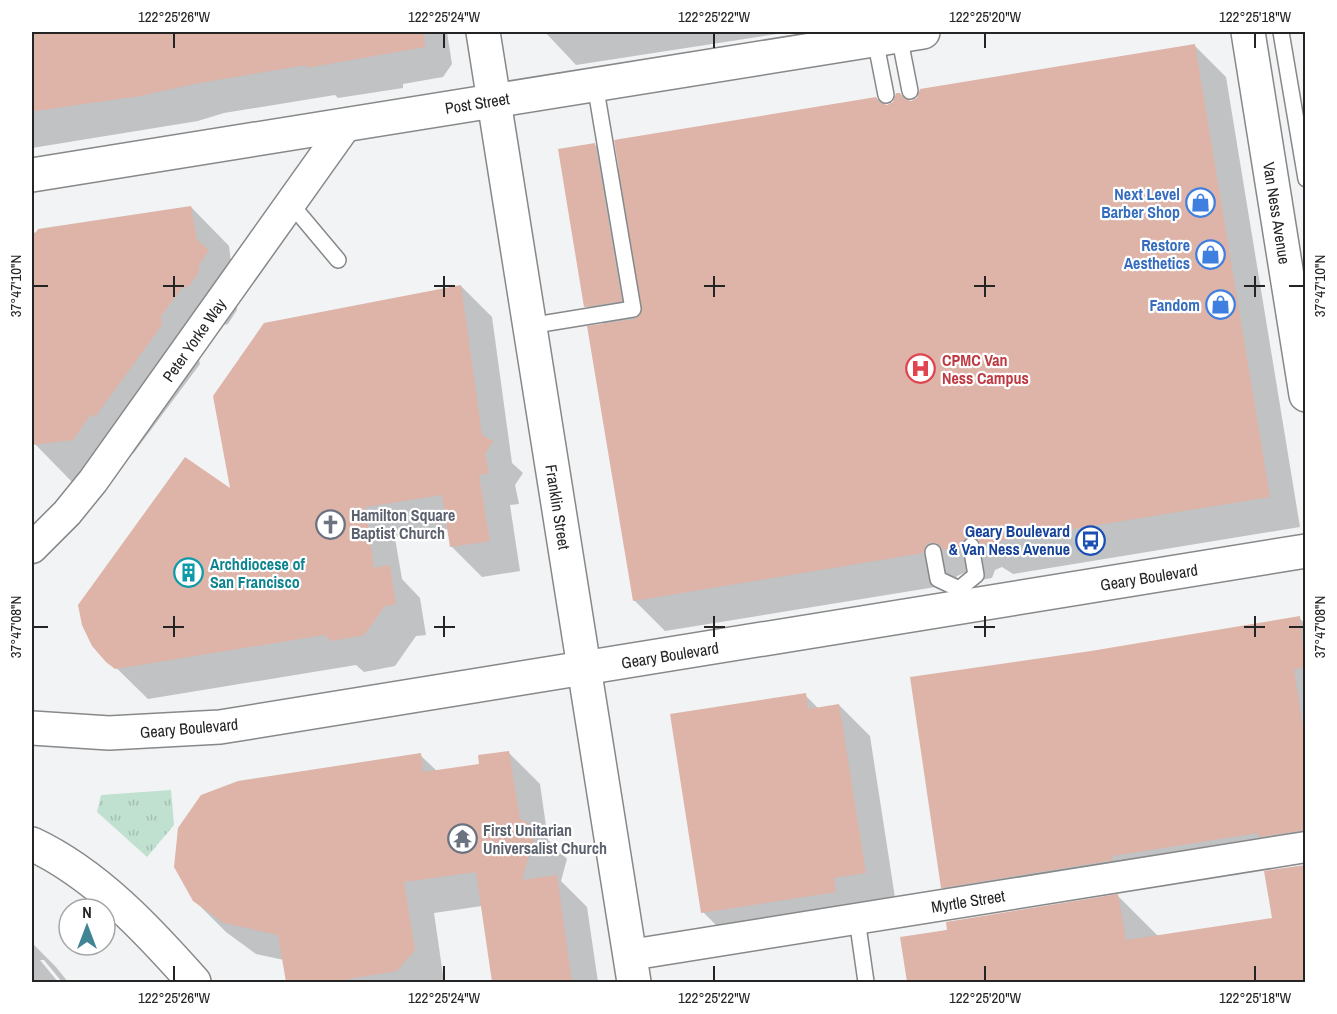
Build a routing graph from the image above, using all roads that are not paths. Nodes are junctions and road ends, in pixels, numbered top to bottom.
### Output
1 (483, 32) edge
2 (1248, 32) edge
3 (1281, 32) edge
4 (899, 35) edge
5 (595, 84) junction
6 (910, 91) dead end
7 (886, 95) dead end
8 (493, 101) junction
9 (348, 124) junction
10 (32, 175) edge
11 (1305, 179) edge
12 (291, 204) junction
13 (338, 260) dead end
14 (529, 326) junction
15 (1305, 395) edge
16 (971, 546) dead end
17 (32, 548) edge
18 (1305, 551) edge
19 (933, 552) dead end
20 (961, 598) junction
21 (584, 669) junction
22 (32, 728) edge
23 (32, 844) edge
24 (1305, 847) edge
25 (857, 919) junction
26 (632, 969) edge
27 (194, 982) edge
28 (866, 982) edge

1 - 8 main road, Franklin Street
2 - 15 main road, Van Ness Avenue
3 - 11 lane
4 - 5 main road, Post Street
4 - 6 lane
4 - 7 lane
5 - 8 main road, Post Street
5 - 14 lane
8 - 9 main road, Post Street
8 - 14 main road, Franklin Street
9 - 10 main road, Post Street
9 - 12 street, Peter Yorke Way
12 - 13 lane
12 - 17 street, Peter Yorke Way
14 - 21 main road, Franklin Street
16 - 20 lane
18 - 20 main road, Geary Boulevard
19 - 20 lane
20 - 21 main road, Geary Boulevard
21 - 22 main road, Geary Boulevard
21 - 26 main road, Franklin Street
23 - 27 main road
24 - 25 street, Myrtle Street
25 - 26 street, Myrtle Street
25 - 28 lane

